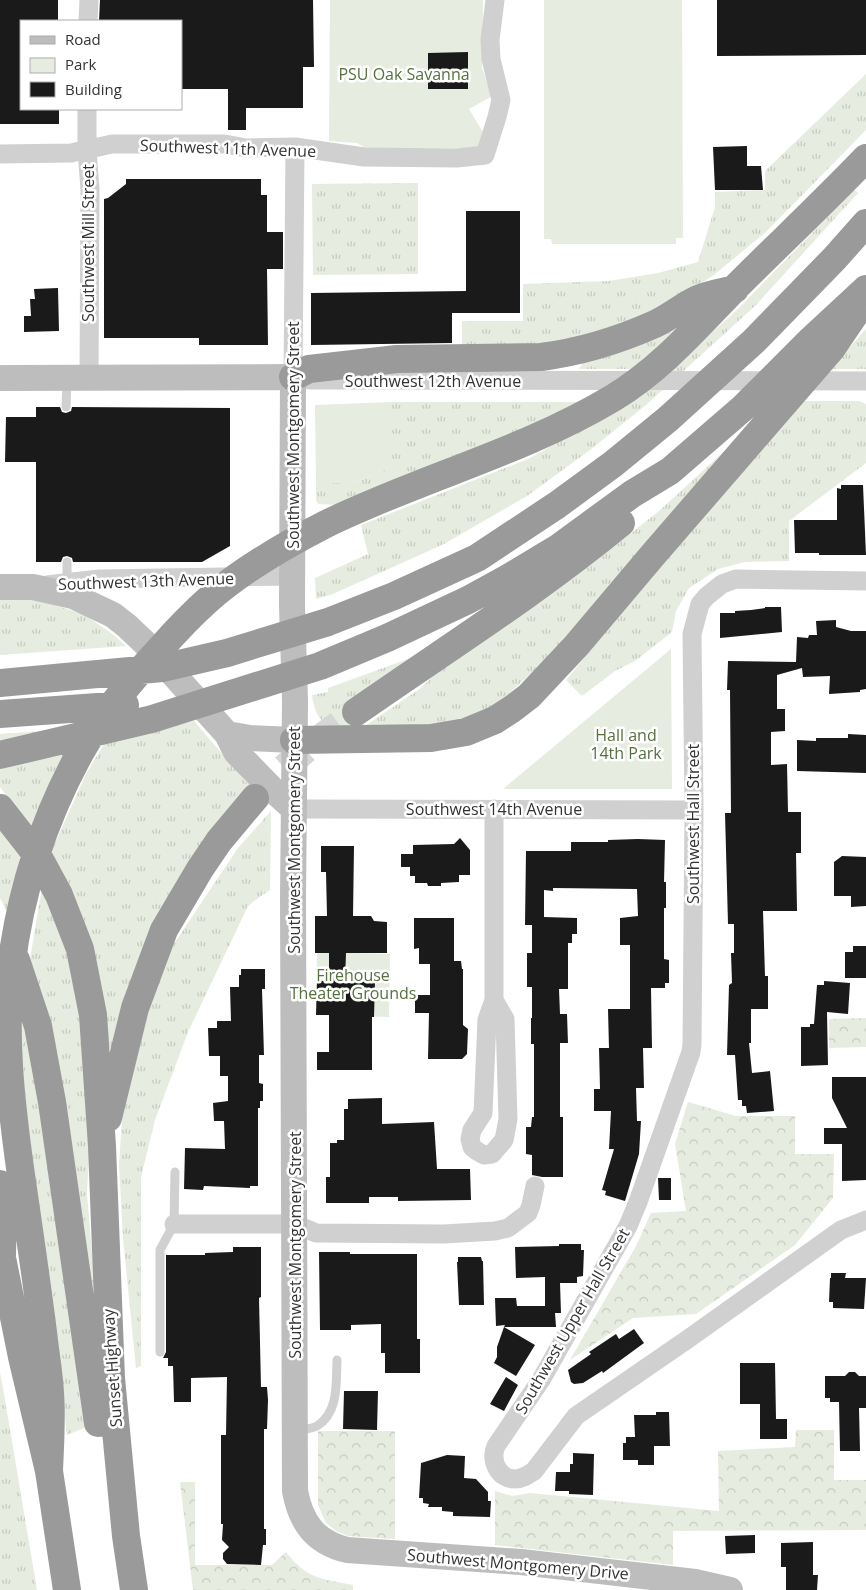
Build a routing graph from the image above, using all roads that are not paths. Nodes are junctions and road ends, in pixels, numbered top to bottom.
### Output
1 (89, 0) edge
2 (495, 0) edge
3 (88, 20) edge
4 (88, 110) edge
5 (295, 147) junction
6 (87, 150) junction
7 (0, 154) edge
8 (866, 158) edge
9 (866, 223) edge
10 (735, 289) junction
11 (866, 289) edge
12 (866, 298) edge
13 (293, 377) junction
14 (0, 378) edge
15 (78, 378) junction
16 (866, 381) edge
17 (66, 407) dead end
18 (670, 471) junction
19 (66, 562) dead end
20 (293, 576) junction
21 (866, 581) edge
22 (67, 582) junction
23 (33, 586) junction
24 (0, 587) edge
25 (0, 682) edge
26 (233, 693) junction
27 (356, 712) tunnel mouth
28 (0, 714) edge
29 (221, 727) junction
30 (294, 740) junction
31 (0, 755) edge
32 (254, 798) tunnel mouth
33 (0, 808) edge
34 (294, 809) junction
35 (494, 809) junction
36 (694, 810) junction
37 (0, 922) edge
38 (494, 1000) junction
39 (692, 1044) joint
40 (102, 1146) junction
41 (175, 1172) dead end
42 (0, 1184) edge
43 (535, 1186) dead end
44 (866, 1220) edge
45 (174, 1224) junction
46 (295, 1224) junction
47 (1, 1252) edge
48 (160, 1352) dead end
49 (337, 1360) dead end
50 (295, 1430) junction
51 (49, 1471) junction
52 (311, 1530) joint
53 (126, 1536) junction
54 (67, 1590) edge
55 (134, 1590) edge
56 (730, 1590) edge

1 - 3 street
2 - 5 street, Southwest 11th Avenue
4 - 6 street, Southwest Mill Street
5 - 6 street, Southwest 11th Avenue
5 - 13 street, Southwest Montgomery Street
6 - 7 street, Southwest 11th Avenue
6 - 15 street, Southwest Mill Street
8 - 10 highway
9 - 25 highway
10 - 13 highway
10 - 51 highway
11 - 18 highway
12 - 30 highway
13 - 15 street, Southwest 12th Avenue
13 - 16 street, Southwest 12th Avenue
13 - 20 street, Southwest Montgomery Street
14 - 15 street, Southwest 12th Avenue
15 - 17 lane
18 - 26 highway
18 - 27 highway
19 - 22 lane
20 - 22 street, Southwest 13th Avenue
20 - 30 street, Southwest Montgomery Street
21 - 36 street, Southwest Hall Street
22 - 23 street, Southwest 13th Avenue
23 - 24 street, Southwest 13th Avenue
23 - 29 street
26 - 28 highway
26 - 31 highway
29 - 30 street
29 - 34 street
30 - 34 street, Southwest Montgomery Street
32 - 40 highway
33 - 40 highway
34 - 35 street, Southwest 14th Avenue
34 - 46 street, Southwest Montgomery Street
35 - 36 street, Southwest 14th Avenue
35 - 38 street
36 - 39 street, Southwest Hall Street
37 - 53 highway
38 - 38 street
39 - 44 street, Southwest Upper Hall Street
40 - 53 highway, Sunset Highway
41 - 45 lane
42 - 47 highway
43 - 46 street
45 - 46 street
45 - 48 lane
46 - 50 street, Southwest Montgomery Street
47 - 51 highway
49 - 50 lane
50 - 52 street, Southwest Montgomery Street
51 - 54 highway
52 - 56 street, Southwest Montgomery Drive
53 - 55 highway, Sunset Highway

